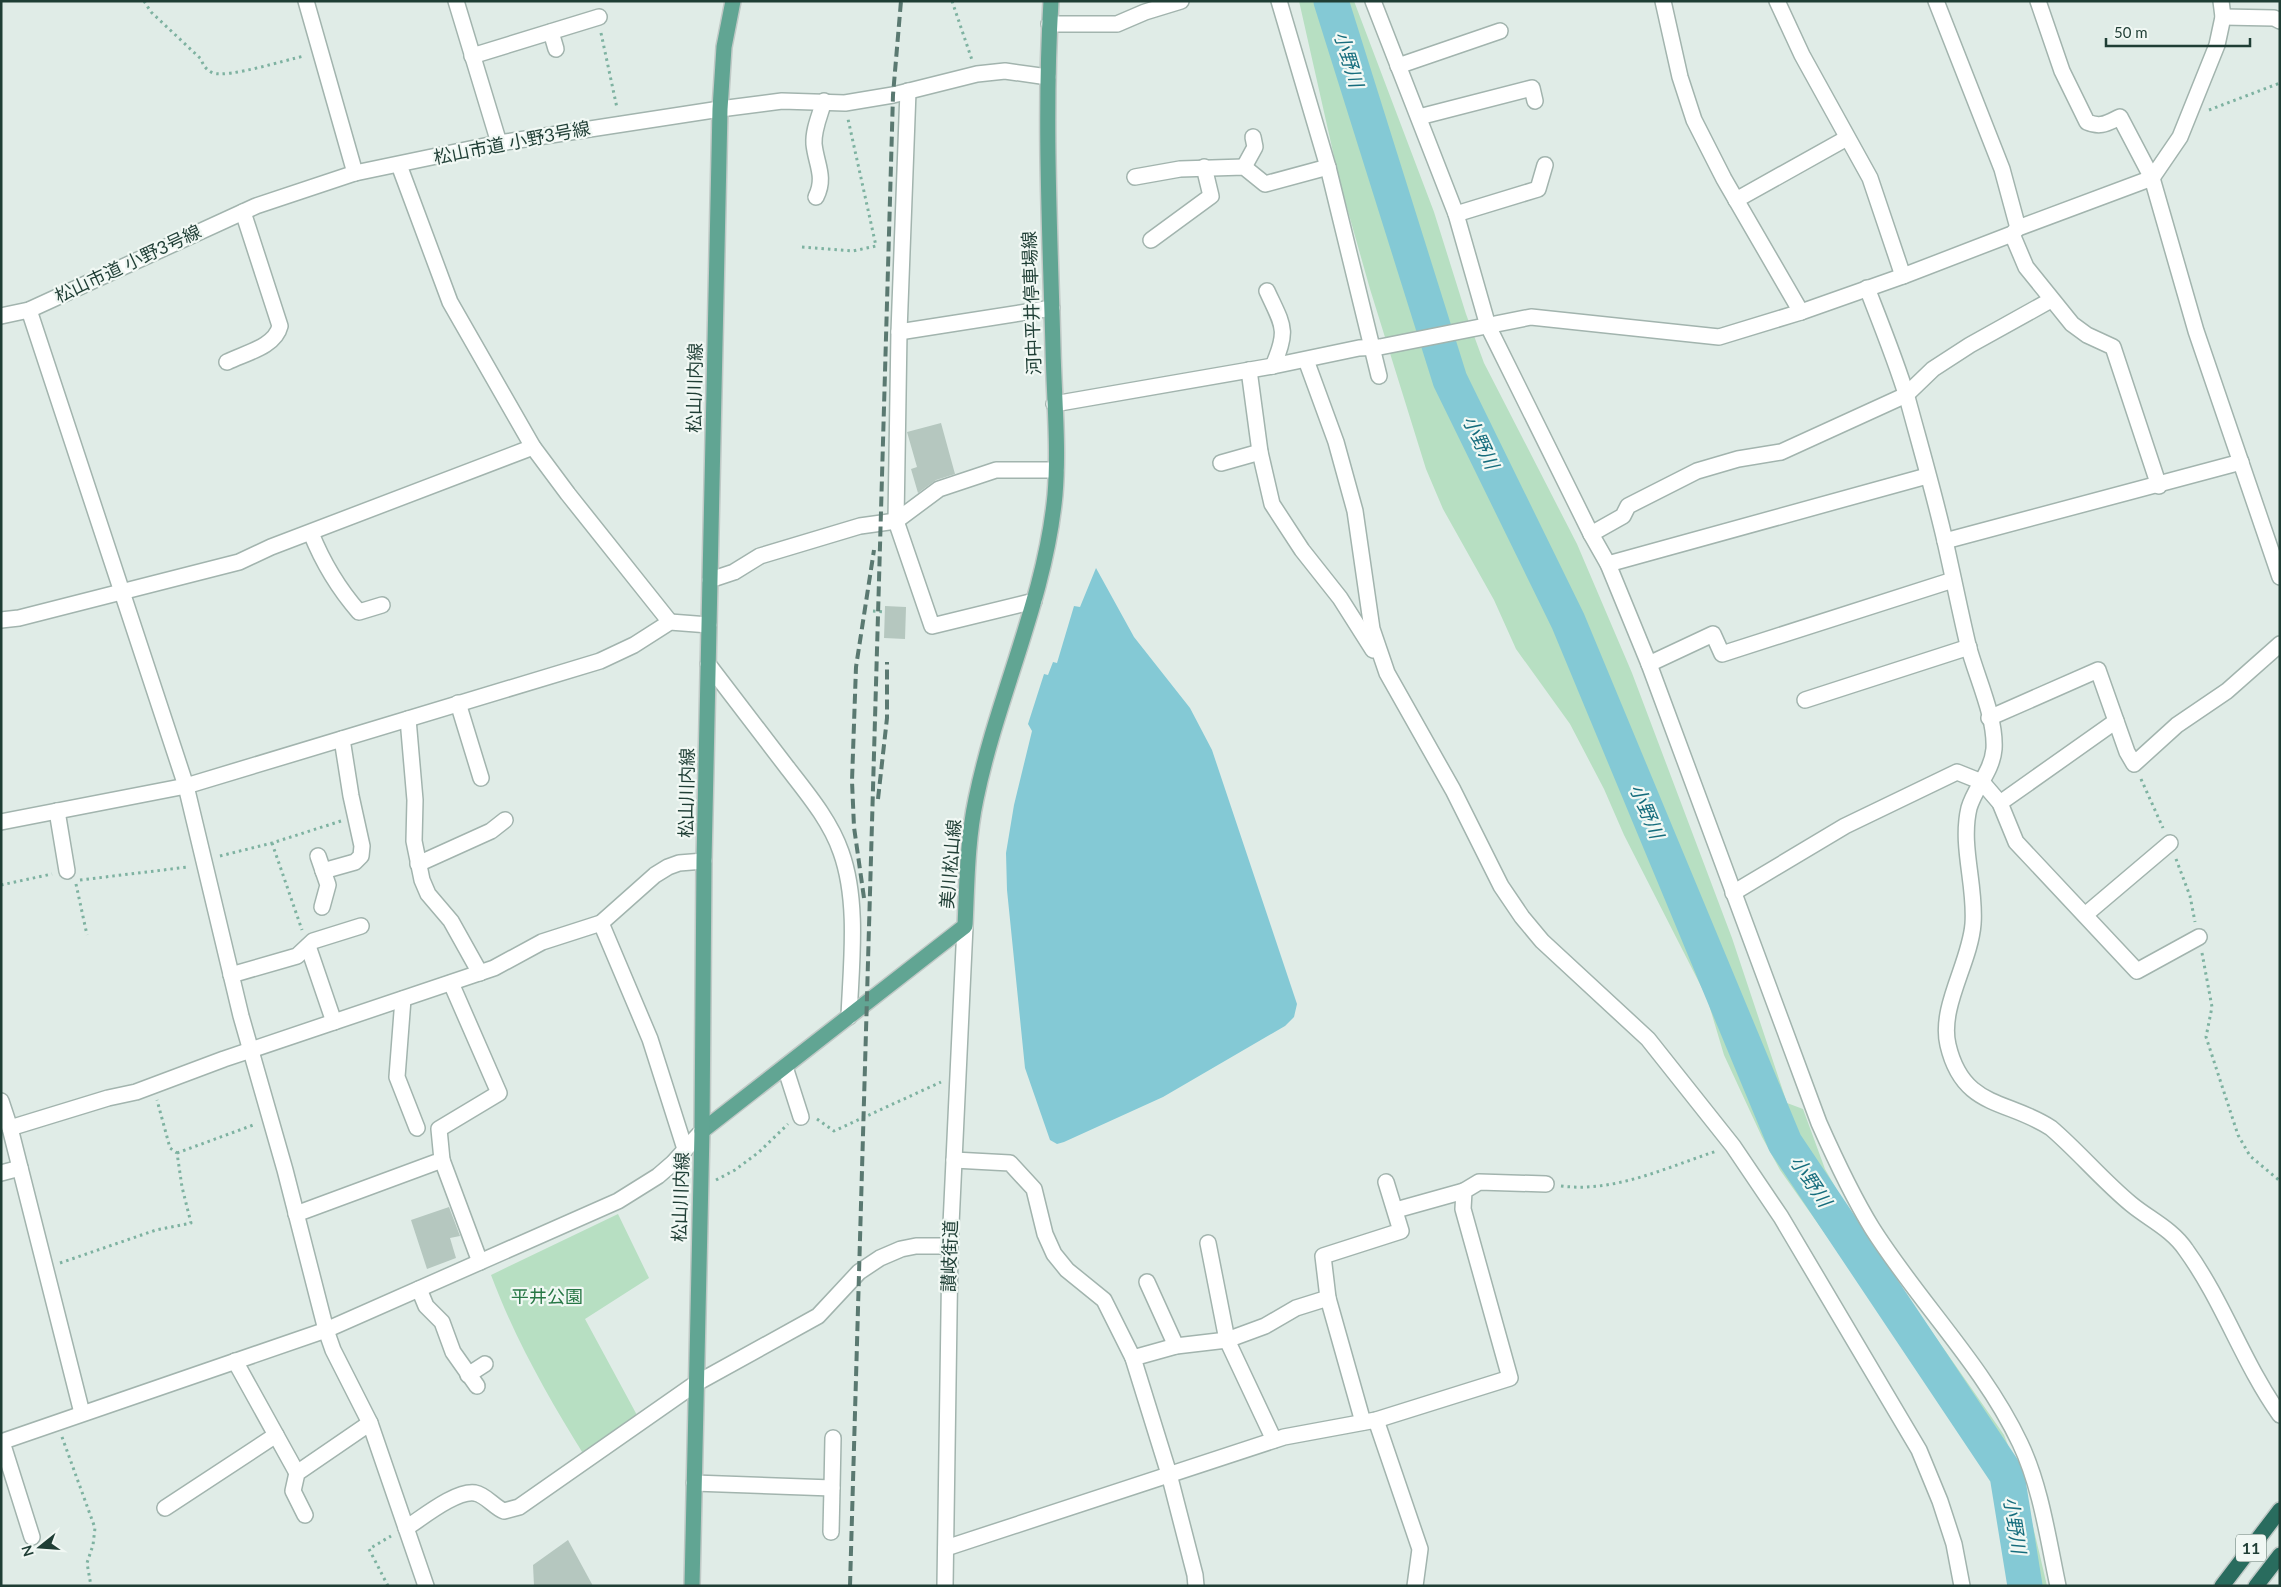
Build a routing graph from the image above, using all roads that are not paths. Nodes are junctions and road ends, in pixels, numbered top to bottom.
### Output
1 (306, 1) edge
2 (456, 1) edge
3 (733, 1) edge
4 (1051, 1) edge
5 (1181, 1) edge
6 (1279, 1) edge
7 (1373, 1) edge
8 (1663, 1) edge
9 (1777, 1) edge
10 (1936, 1) edge
11 (2038, 1) edge
12 (2225, 7) edge
13 (599, 17) road end
14 (2280, 20) edge
15 (1049, 24) junction
16 (1500, 31) dead end
17 (551, 32) junction
18 (556, 49) dead end
19 (472, 56) junction
20 (1398, 66) junction
21 (1048, 76) junction
22 (908, 91) junction
23 (824, 101) junction
24 (1535, 101) dead end
25 (720, 109) junction
26 (1419, 117) junction
27 (1253, 137) dead end
28 (1847, 138) junction
29 (499, 143) junction
30 (399, 165) junction
31 (1545, 165) dead end
32 (1204, 166) junction
33 (1244, 167) junction
34 (1328, 167) junction
35 (355, 173) junction
36 (1135, 176) dead end
37 (2152, 178) junction
38 (816, 197) dead end
39 (1736, 200) junction
40 (243, 212) junction
41 (1456, 214) junction
42 (2015, 231) junction
43 (1151, 240) dead end
44 (1903, 276) junction
45 (1868, 288) junction
46 (1267, 291) dead end
47 (2051, 300) junction
48 (1052, 308) junction
49 (29, 310) junction
50 (1800, 312) junction
51 (1, 316) edge
52 (1485, 327) junction
53 (899, 332) junction
54 (1377, 348) junction
55 (1306, 360) junction
56 (227, 362) dead end
57 (1273, 366) junction
58 (1249, 370) junction
59 (1379, 376) dead end
60 (1906, 395) junction
61 (1054, 404) junction
62 (533, 447) junction
63 (1260, 452) junction
64 (2241, 462) junction
65 (1221, 463) dead end
66 (1056, 470) junction
67 (1927, 476) junction
68 (2159, 486) junction
69 (896, 521) junction
70 (311, 533) junction
71 (1591, 534) junction
72 (1945, 541) junction
73 (1608, 564) junction
74 (2280, 577) edge
75 (710, 580) junction
76 (1953, 580) junction
77 (122, 592) junction
78 (1034, 601) junction
79 (382, 605) dead end
80 (1, 620) edge
81 (670, 622) junction
82 (709, 625) junction
83 (2280, 644) edge
84 (1969, 647) junction
85 (708, 664) junction
86 (1649, 664) junction
87 (1387, 673) junction
88 (1805, 700) dead end
89 (458, 704) junction
90 (1989, 718) junction
91 (408, 719) junction
92 (2116, 722) junction
93 (342, 739) junction
94 (481, 778) dead end
95 (1982, 782) junction
96 (186, 786) junction
97 (2000, 803) junction
98 (57, 811) junction
99 (505, 820) dead end
100 (1, 822) edge
101 (2170, 843) road end
102 (318, 856) dead end
103 (704, 861) junction
104 (418, 864) junction
105 (67, 871) road end
106 (323, 871) junction
107 (1733, 893) junction
108 (322, 907) dead end
109 (2085, 915) junction
110 (601, 923) junction
111 (362, 926) dead end
112 (965, 926) junction
113 (2199, 937) road end
114 (308, 946) junction
115 (480, 973) junction
116 (231, 975) junction
117 (451, 983) junction
118 (403, 999) junction
119 (849, 1018) junction
120 (334, 1022) junction
121 (251, 1050) junction
122 (785, 1067) junction
123 (1, 1101) edge
124 (801, 1116) road end
125 (10, 1128) junction
126 (417, 1128) dead end
127 (702, 1131) junction
128 (685, 1149) junction
129 (442, 1160) junction
130 (954, 1160) junction
131 (20, 1168) junction
132 (1, 1173) edge
133 (1386, 1182) dead end
134 (1546, 1184) road end
135 (1464, 1191) junction
136 (1396, 1210) junction
137 (296, 1214) junction
138 (1208, 1243) dead end
139 (950, 1246) junction
140 (480, 1262) junction
141 (1147, 1282) dead end
142 (419, 1289) junction
143 (1328, 1298) junction
144 (326, 1330) junction
145 (1227, 1340) junction
146 (1176, 1346) junction
147 (1134, 1358) junction
148 (235, 1361) junction
149 (486, 1364) dead end
150 (695, 1384) junction
151 (82, 1413) junction
152 (2280, 1415) edge
153 (1370, 1421) junction
154 (370, 1423) junction
155 (276, 1435) junction
156 (833, 1438) dead end
157 (1274, 1440) junction
158 (2, 1442) edge
159 (298, 1473) junction
160 (1169, 1474) junction
161 (694, 1484) junction
162 (832, 1488) junction
163 (165, 1508) dead end
164 (2280, 1510) edge
165 (305, 1515) dead end
166 (406, 1528) junction
167 (830, 1532) dead end
168 (32, 1537) dead end
169 (946, 1548) junction
170 (2280, 1554) edge
171 (426, 1586) edge
172 (692, 1586) edge
173 (944, 1586) edge
174 (1196, 1586) edge
175 (1415, 1586) edge
176 (1962, 1586) edge
177 (2058, 1586) edge
178 (2222, 1586) edge
179 (2256, 1586) edge

1 - 35 street
2 - 19 street
3 - 25 main road, 松山川内線
4 - 15 main road, 河中平井停車場線
5 - 15 street
6 - 34 street
7 - 20 street
8 - 39 street
9 - 28 street
10 - 42 street
11 - 37 street
12 - 14 street
12 - 37 street
13 - 17 street
15 - 21 main road, 河中平井停車場線
16 - 20 street
17 - 18 street
17 - 19 street
19 - 29 street
20 - 26 street
21 - 22 street, 松山市道 小野3号線
21 - 48 main road, 河中平井停車場線
22 - 23 street, 松山市道 小野3号線
22 - 53 street
23 - 25 street, 松山市道 小野3号線
23 - 38 street
24 - 26 street
25 - 29 street, 松山市道 小野3号線
25 - 75 main road, 松山川内線
26 - 41 street
27 - 33 street
28 - 39 street
28 - 44 street
29 - 30 street, 松山市道 小野3号線
30 - 35 street, 松山市道 小野3号線
30 - 62 street
31 - 41 street
32 - 33 street
32 - 36 street
32 - 43 street
33 - 34 street
34 - 54 street
35 - 40 street, 松山市道 小野3号線
37 - 42 street
37 - 64 street
39 - 50 street
40 - 49 street, 松山市道 小野3号線
40 - 56 street
41 - 52 street
42 - 44 street
42 - 47 street
44 - 45 street
45 - 50 street
45 - 60 street
46 - 57 street
47 - 60 street
47 - 68 street
48 - 53 street
48 - 61 main road, 河中平井停車場線
49 - 51 street, 松山市道 小野3号線
49 - 77 street
50 - 52 street
52 - 54 street
52 - 71 street
53 - 69 street
54 - 55 street
54 - 59 street
55 - 57 street
55 - 87 street
57 - 58 street
58 - 61 street
58 - 63 street
60 - 67 street
60 - 71 street
61 - 66 main road, 河中平井停車場線
62 - 70 street
62 - 81 street
63 - 65 street
63 - 87 street
64 - 68 street
64 - 74 street
66 - 69 street
66 - 78 main road, 河中平井停車場線
67 - 72 street
67 - 73 street
68 - 72 street
69 - 75 street
69 - 78 street
70 - 77 street
70 - 79 street
71 - 73 street
72 - 76 street
73 - 86 street
75 - 82 main road, 松山川内線
76 - 84 street
76 - 86 street
77 - 80 street
77 - 96 street
78 - 112 main road, 美川松山線
81 - 82 street
81 - 89 street
82 - 85 main road, 松山川内線
83 - 92 street
84 - 88 street
84 - 90 street
85 - 103 main road, 松山川内線
85 - 119 street
86 - 107 street
87 - 176 street
89 - 91 street
89 - 94 street
90 - 92 street
90 - 95 street
91 - 93 street
91 - 104 street
92 - 97 street
93 - 96 street
93 - 106 street
95 - 97 street
95 - 107 street
95 - 152 street
96 - 98 street
96 - 116 street
97 - 109 street
98 - 100 street
98 - 105 street
99 - 104 street
101 - 109 street
102 - 106 street
103 - 110 street
103 - 127 main road, 松山川内線
104 - 115 street
106 - 108 street
107 - 177 street
109 - 113 street
110 - 115 street
110 - 128 street
111 - 114 street
112 - 119 main road, 美川松山線
112 - 130 street, 讃岐街道
114 - 116 street
114 - 120 street
115 - 117 street
116 - 121 street
117 - 118 street
117 - 129 street
118 - 120 street
118 - 126 street
119 - 122 main road, 美川松山線
120 - 121 street
121 - 125 street
121 - 137 street
122 - 124 street
122 - 127 main road, 美川松山線
123 - 125 street
125 - 131 street
127 - 128 street
127 - 150 main road, 松山川内線
128 - 140 street
129 - 137 street
129 - 140 street
130 - 139 street, 讃岐街道
130 - 147 street
131 - 132 street
131 - 151 street
133 - 136 street
134 - 135 street
135 - 136 street
135 - 153 street
136 - 143 street
137 - 144 street
138 - 145 street
139 - 150 street
139 - 169 street, 讃岐街道
140 - 142 street
141 - 146 street
142 - 144 street
142 - 149 street
143 - 145 street
143 - 153 street
144 - 148 street
144 - 154 street
145 - 146 street
145 - 157 street
146 - 147 street
147 - 160 street
148 - 151 street
148 - 155 street
150 - 161 main road, 松山川内線
150 - 166 street
151 - 158 street
153 - 157 street
153 - 175 street
154 - 159 street
154 - 166 street
155 - 159 street
155 - 163 street
156 - 162 street
157 - 160 street
158 - 168 street
159 - 165 street
160 - 169 street
160 - 174 street
161 - 162 street
161 - 172 main road, 松山川内線
162 - 167 street
164 - 178 highway, 11
166 - 171 street
169 - 173 street, 讃岐街道
170 - 179 highway, 11

